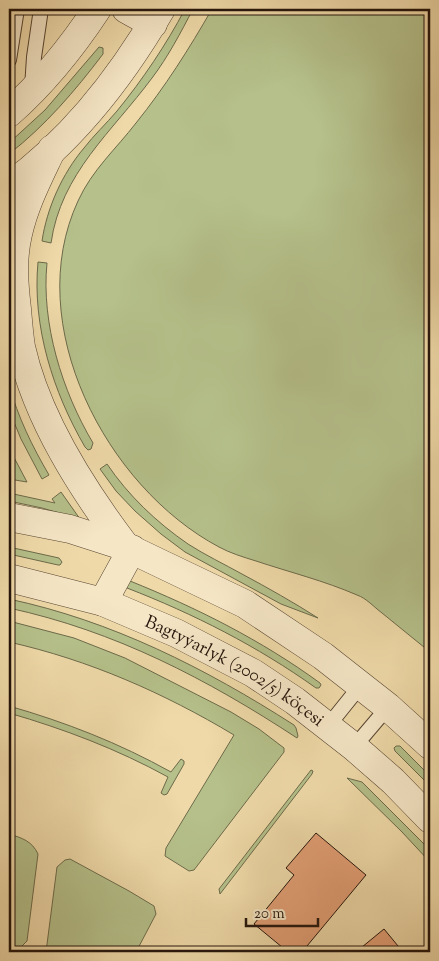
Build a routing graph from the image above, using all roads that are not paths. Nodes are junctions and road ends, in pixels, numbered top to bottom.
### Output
1 (17, 9) edge
2 (41, 9) edge
3 (97, 9) edge
4 (126, 9) edge
5 (157, 16) edge
6 (9, 60) edge
7 (32, 91) junction
8 (9, 113) edge
9 (52, 150) junction
10 (9, 186) edge
11 (9, 517) edge
12 (129, 548) junction
13 (9, 578) edge
14 (103, 602) junction
15 (361, 686) junction
16 (388, 708) junction
17 (328, 726) junction
18 (430, 745) edge
19 (354, 747) junction
20 (430, 818) edge

1 - 6 lane
2 - 7 lane
3 - 7 street
4 - 5 street
5 - 9 street
7 - 8 street
9 - 10 street
9 - 12 street
11 - 12 street
12 - 14 street
12 - 15 street
13 - 14 street, Bagtyýarlyk (2002/5) köçesi
14 - 17 street, Bagtyýarlyk (2002/5) köçesi
15 - 16 street
15 - 17 lane
16 - 18 street
16 - 19 lane
17 - 19 street, Bagtyýarlyk (2002/5) köçesi
19 - 20 street, Bagtyýarlyk (2002/5) köçesi

